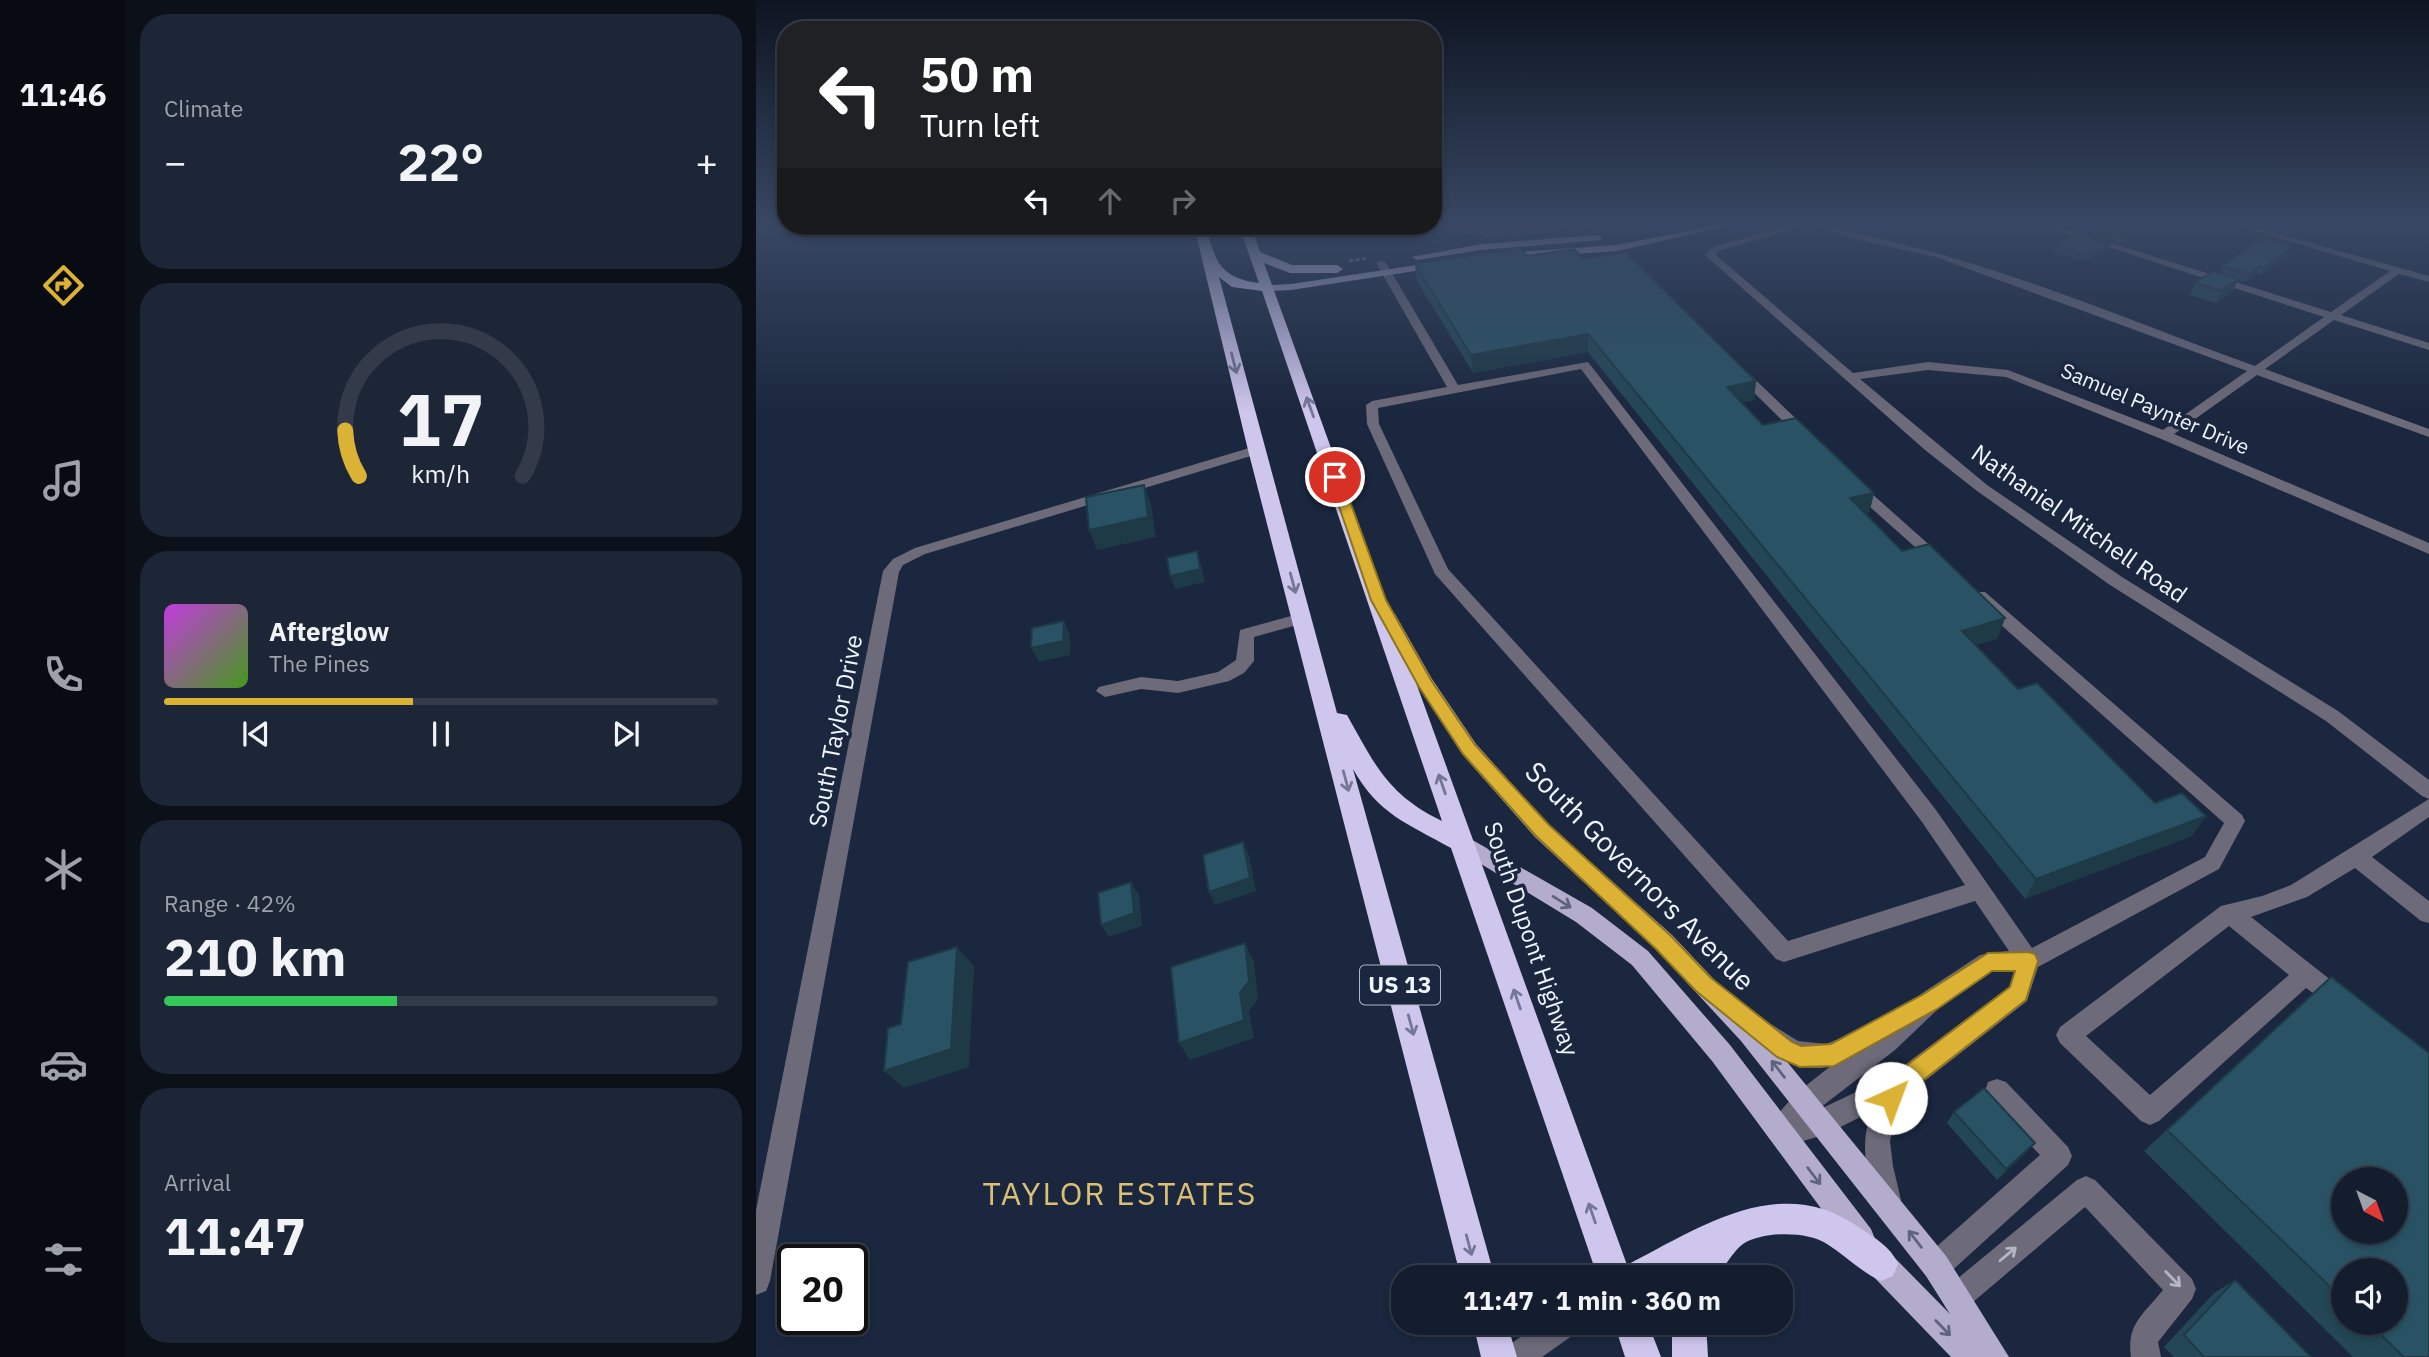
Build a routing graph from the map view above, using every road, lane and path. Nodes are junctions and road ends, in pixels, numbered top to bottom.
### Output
1 (1215, 286) edge
2 (1263, 286) joint
3 (1394, 286) edge
4 (1745, 286) edge
5 (2025, 286) edge
6 (2239, 286) edge
7 (2375, 286) edge
8 (2333, 316) junction
9 (1224, 324) junction
10 (2429, 347) edge
11 (1724, 356) edge
12 (2259, 370) junction
13 (1851, 377) junction
14 (1454, 389) junction
15 (2429, 433) edge
16 (2164, 435) junction
17 (1812, 442) edge
18 (1256, 450) junction
19 (1841, 472) edge
20 (2429, 549) edge
21 (1379, 600) junction
22 (1302, 618) junction
23 (1105, 691) dead end
24 (1322, 692) junction
25 (2429, 791) edge
26 (2429, 807) edge
27 (1462, 842) junction
28 (2356, 858) junction
29 (1979, 890) junction
30 (2229, 913) junction
31 (2429, 914) edge
32 (2028, 961) junction
33 (2306, 974) junction
34 (1703, 984) junction
35 (1929, 1002) junction
36 (2357, 1015) edge
37 (1899, 1085) junction
38 (1997, 1091) dead end
39 (1813, 1113) junction
40 (1781, 1132) junction
41 (1890, 1208) junction
42 (1732, 1231) junction
43 (1881, 1264) junction
44 (1475, 1265) edge
45 (1610, 1265) edge
46 (1664, 1265) edge
47 (1705, 1265) edge
48 (1936, 1266) junction
49 (756, 1281) edge
50 (1956, 1298) junction
51 (1493, 1335) edge
52 (1548, 1335) edge
53 (1635, 1335) edge
54 (1689, 1335) edge
55 (1499, 1357) edge
56 (1516, 1357) edge
57 (1643, 1357) edge
58 (1690, 1357) edge
59 (1972, 1357) edge
60 (1994, 1357) edge
61 (2146, 1357) edge

1 - 9 highway, US 13
2 - 9 highway
21 -> 2 highway, South Dupont Highway
3 - 14 street
4 - 13 street, Nathaniel Mitchell Road
5 - 12 street
6 - 8 street
7 - 8 street
8 - 10 street
8 - 12 street
9 -> 18 highway, US 13
11 - 17 street
12 - 15 street
12 - 16 street
13 - 16 street, Samuel Paynter Drive
13 - 25 street, Nathaniel Mitchell Road
14 - 29 street
14 - 29 street
16 - 20 street, Samuel Paynter Drive
18 -> 22 highway, US 13
18 - 49 street, South Taylor Drive
19 - 32 street
27 -> 21 highway, South Dupont Highway
21 - 34 main road, South Governors Avenue
22 - 23 street
22 - 24 highway, US 13
24 - 27 highway
24 -> 44 highway, US 13
26 - 28 street
27 -> 40 main road
45 -> 27 highway, South Dupont Highway
28 - 30 street
28 - 31 street
29 - 32 street
30 - 33 street
30 - 33 street
32 - 35 street
32 - 37 street
33 - 36 street
34 - 35 street
39 -> 34 main road, South Governors Avenue
35 - 39 street
37 - 39 street
37 - 41 street
38 - 48 street
39 - 40 street
39 - 41 main road, South Governors Avenue
40 -> 43 main road
48 -> 41 main road, South Governors Avenue
42 - 43 highway
42 - 46 highway
42 - 47 highway
43 -> 59 main road
48 - 50 main road, South Governors Avenue
50 - 60 main road, South Governors Avenue
50 -> 61 street
51 - 55 highway
52 - 56 street
53 - 57 highway
54 - 58 highway

